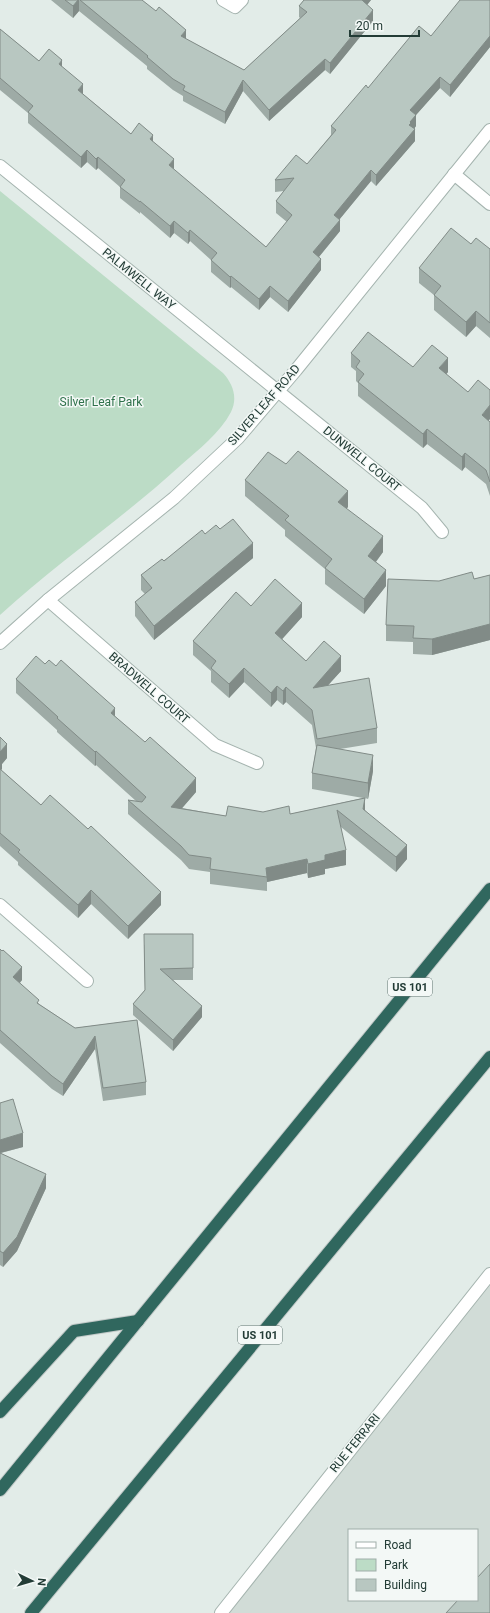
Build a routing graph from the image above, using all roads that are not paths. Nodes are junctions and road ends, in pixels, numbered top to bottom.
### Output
1 (223, 0) edge
2 (242, 0) edge
3 (490, 130) edge
4 (0, 166) edge
5 (454, 174) junction
6 (490, 204) edge
7 (278, 391) junction
8 (442, 532) dead end
9 (48, 600) junction
10 (0, 642) edge
11 (258, 763) dead end
12 (490, 889) edge
13 (0, 905) edge
14 (87, 981) dead end
15 (490, 1057) edge
16 (490, 1274) edge
17 (138, 1321) junction
18 (0, 1412) edge
19 (0, 1490) edge
20 (31, 1613) edge
21 (221, 1613) edge

1 - 2 street
3 - 5 street, SILVER LEAF ROAD
4 - 7 street, PALMWELL WAY
5 - 6 street
5 - 7 street, SILVER LEAF ROAD
7 - 8 street, DUNWELL COURT
7 - 9 street, SILVER LEAF ROAD
9 - 10 street, SILVER LEAF ROAD
9 - 11 street, BRADWELL COURT
12 - 17 highway, US 101
13 - 14 street
15 - 20 highway, US 101
16 - 21 street, RUE FERRARI
17 - 18 highway
17 - 19 highway, US 101

